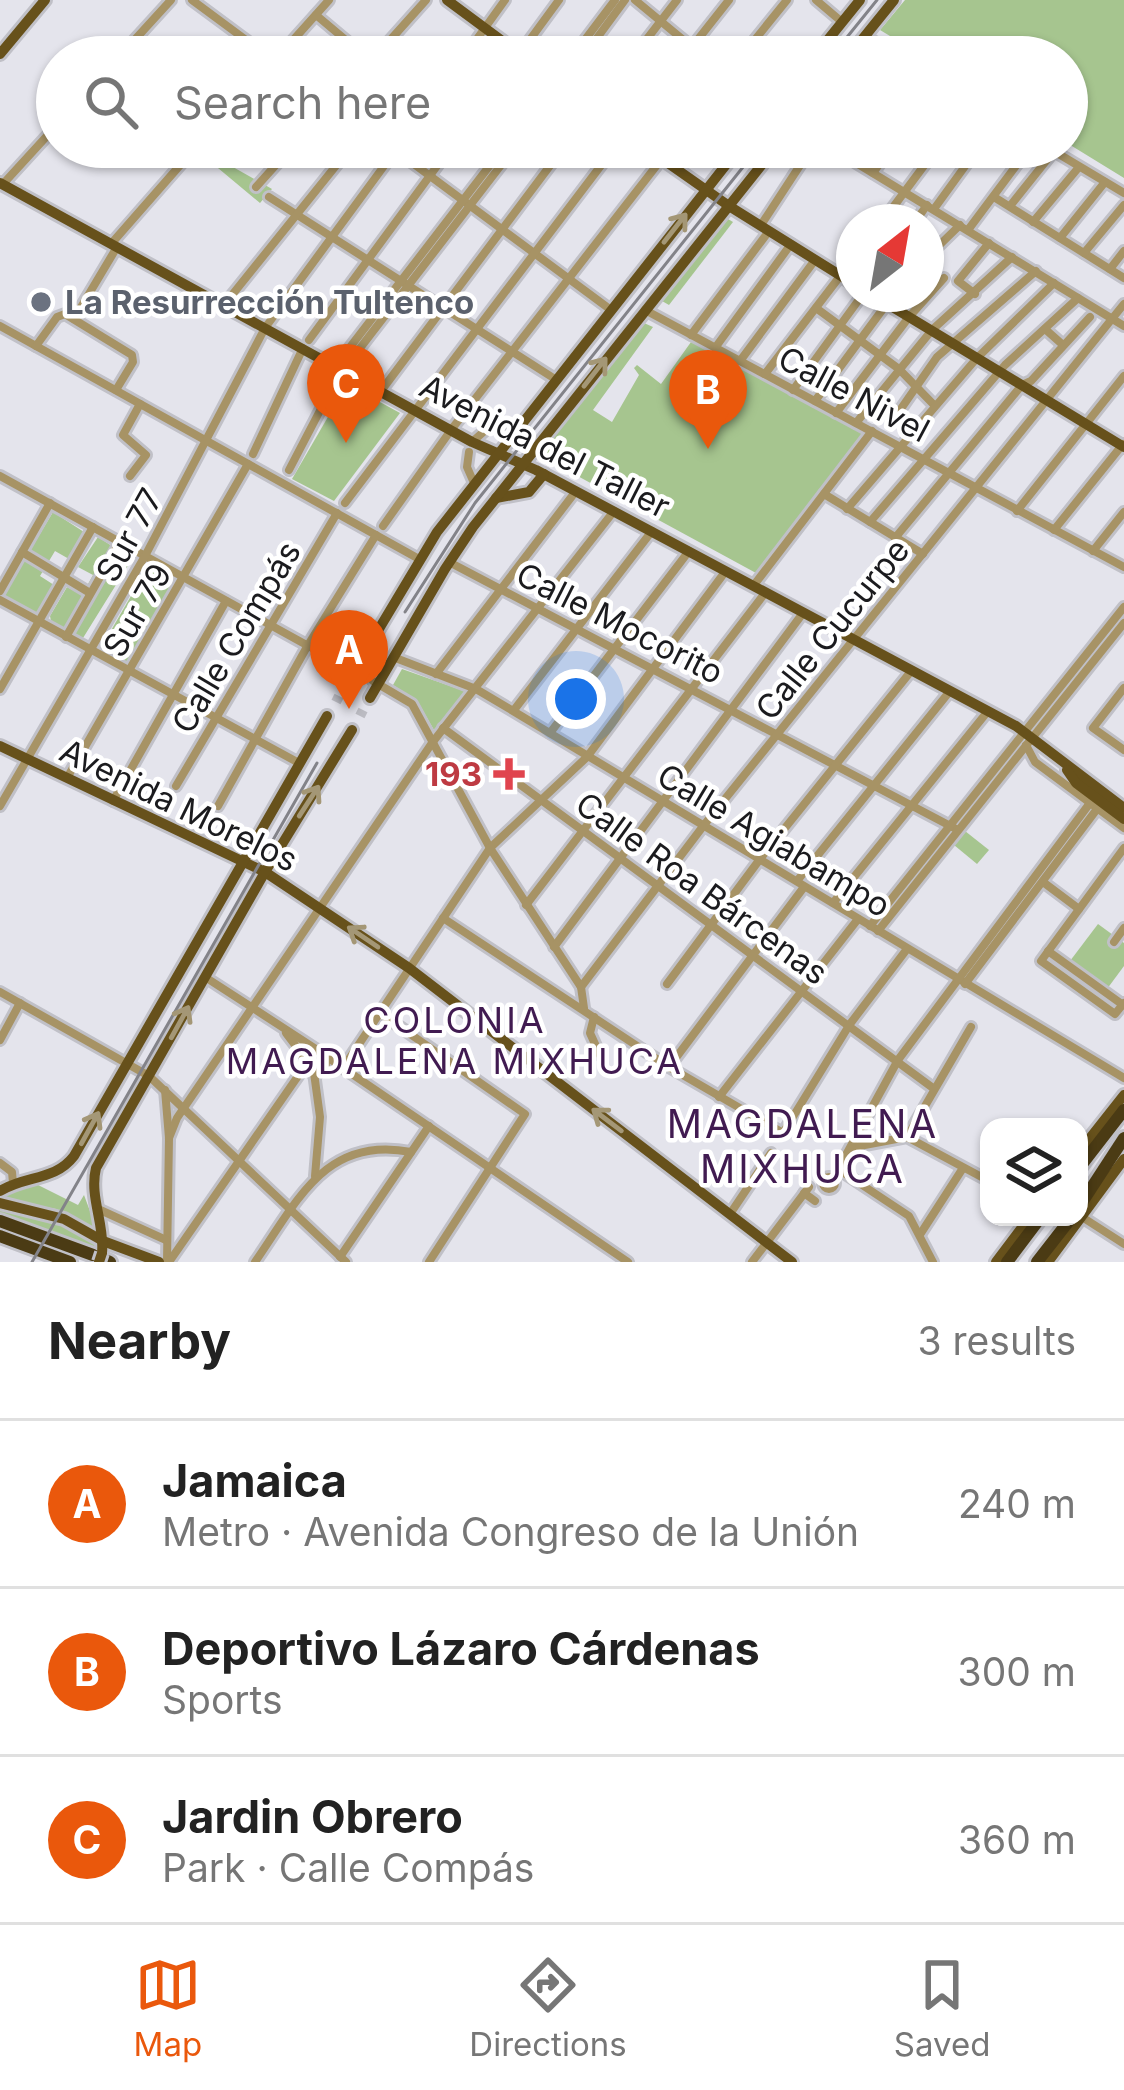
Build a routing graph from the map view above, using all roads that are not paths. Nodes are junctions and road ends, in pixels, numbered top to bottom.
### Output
1 (45, 0) edge
2 (171, 0) edge
3 (192, 0) edge
4 (329, 0) edge
5 (426, 0) edge
6 (447, 0) edge
7 (505, 0) edge
8 (559, 0) edge
9 (616, 0) edge
10 (625, 0) edge
11 (635, 0) edge
12 (677, 0) edge
13 (729, 0) edge
14 (787, 0) edge
15 (816, 0) edge
16 (860, 0) edge
17 (894, 0) edge
18 (316, 15) junction
19 (660, 21) junction
20 (842, 22) junction
21 (485, 28) junction
22 (138, 36) edge
23 (243, 36) edge
24 (294, 36) edge
25 (341, 36) edge
26 (394, 36) edge
27 (479, 36) edge
28 (495, 36) edge
29 (534, 36) edge
30 (588, 36) edge
31 (598, 36) edge
32 (649, 36) edge
33 (678, 36) edge
34 (701, 36) edge
35 (758, 36) edge
36 (831, 36) edge
37 (865, 36) edge
38 (3, 45) edge
39 (36, 146) edge
40 (178, 168) edge
41 (273, 168) edge
42 (334, 168) edge
43 (380, 168) edge
44 (420, 168) edge
45 (436, 168) edge
46 (490, 168) edge
47 (497, 168) edge
48 (548, 168) edge
49 (599, 168) edge
50 (655, 168) edge
51 (674, 168) edge
52 (723, 168) edge
53 (759, 168) edge
54 (800, 168) edge
55 (865, 168) edge
56 (877, 168) edge
57 (923, 168) edge
58 (962, 168) edge
59 (1015, 168) edge
60 (1037, 168) edge
61 (1077, 168) edge
62 (1082, 168) edge
63 (873, 173) junction
64 (430, 176) junction
65 (1105, 182) junction
66 (1, 184) edge
67 (256, 187) dead end
68 (705, 190) junction
69 (905, 192) junction
70 (1124, 194) edge
71 (269, 196) dead end
72 (994, 197) junction
73 (467, 203) junction
74 (896, 204) edge
75 (924, 204) edge
76 (933, 204) edge
77 (729, 206) junction
78 (1124, 206) edge
79 (1009, 207) junction
80 (296, 214) junction
81 (944, 216) edge
82 (1033, 222) junction
83 (765, 228) junction
84 (964, 228) junction
85 (501, 229) junction
86 (331, 236) junction
87 (1060, 238) junction
88 (989, 243) junction
89 (791, 244) junction
90 (944, 244) edge
91 (114, 245) junction
92 (1124, 251) edge
93 (533, 253) junction
94 (1084, 254) junction
95 (1012, 257) junction
96 (367, 259) junction
97 (815, 260) junction
98 (1110, 269) junction
99 (1036, 271) junction
100 (836, 273) edge
101 (1124, 278) edge
102 (570, 280) junction
103 (836, 281) edge
104 (406, 283) junction
105 (1054, 283) junction
106 (975, 294) junction
107 (1078, 298) junction
108 (1124, 304) edge
109 (224, 306) junction
110 (442, 307) junction
111 (816, 308) junction
112 (611, 310) junction
113 (644, 310) junction
114 (851, 312) edge
115 (880, 312) edge
116 (905, 312) edge
117 (913, 312) edge
118 (909, 316) junction
119 (1090, 316) dead end
120 (74, 319) junction
121 (1112, 319) junction
122 (840, 325) junction
123 (0, 326) edge
124 (1124, 326) edge
125 (265, 328) junction
126 (475, 329) junction
127 (1045, 329) junction
128 (932, 330) junction
129 (691, 335) junction
130 (860, 340) junction
131 (306, 344) junction
132 (954, 344) junction
133 (1063, 345) junction
134 (36, 346) junction
135 (716, 348) junction
136 (512, 353) junction
137 (880, 354) junction
138 (977, 358) junction
139 (740, 361) junction
140 (899, 369) junction
141 (1000, 371) junction
142 (340, 372) junction
143 (765, 374) junction
144 (1124, 376) edge
145 (556, 380) junction
146 (917, 385) junction
147 (1022, 385) junction
148 (116, 390) junction
149 (794, 390) junction
150 (381, 391) junction
151 (1047, 400) junction
152 (815, 401) junction
153 (140, 404) junction
154 (934, 405) junction
155 (414, 410) junction
156 (836, 412) junction
157 (898, 413) dead end
158 (856, 423) junction
159 (1086, 423) junction
160 (504, 424) dead end
161 (451, 430) junction
162 (872, 431) junction
163 (207, 441) junction
164 (1123, 445) edge
165 (898, 446) junction
166 (470, 447) junction
167 (253, 454) dead end
168 (496, 454) junction
169 (923, 459) junction
170 (248, 464) junction
171 (523, 464) junction
172 (289, 470) dead end
173 (949, 472) junction
174 (544, 474) junction
175 (0, 476) edge
176 (130, 476) dead end
177 (474, 483) junction
178 (976, 488) junction
179 (576, 491) junction
180 (824, 494) junction
181 (496, 498) junction
182 (50, 503) junction
183 (345, 503) dead end
184 (848, 508) junction
185 (614, 511) junction
186 (1017, 511) junction
187 (1124, 512) edge
188 (338, 513) junction
189 (870, 522) junction
190 (93, 527) junction
191 (380, 530) junction
192 (1054, 530) junction
193 (652, 532) junction
194 (895, 538) junction
195 (120, 542) junction
196 (688, 551) junction
197 (1093, 551) junction
198 (22, 552) junction
199 (922, 554) junction
200 (145, 556) junction
201 (419, 559) junction
202 (449, 562) junction
203 (1124, 567) edge
204 (726, 571) junction
205 (183, 577) junction
206 (64, 578) junction
207 (500, 588) junction
208 (760, 589) junction
209 (0, 591) edge
210 (90, 593) junction
211 (0, 600) edge
212 (226, 601) junction
213 (1124, 607) edge
214 (538, 608) junction
215 (804, 612) junction
216 (40, 622) junction
217 (271, 625) junction
218 (1120, 627) edge
219 (576, 628) junction
220 (67, 637) junction
221 (855, 639) junction
222 (308, 645) junction
223 (615, 648) junction
224 (92, 651) junction
225 (393, 658) junction
226 (654, 668) junction
227 (912, 670) junction
228 (130, 671) junction
229 (357, 674) junction
230 (436, 674) junction
231 (376, 682) junction
232 (692, 687) junction
233 (1124, 688) edge
234 (0, 689) edge
235 (476, 689) junction
236 (950, 691) junction
237 (174, 695) junction
238 (730, 707) junction
239 (513, 711) junction
240 (988, 711) junction
241 (216, 718) junction
242 (443, 728) junction
243 (550, 734) junction
244 (777, 734) junction
245 (1026, 738) junction
246 (255, 740) junction
247 (432, 743) junction
248 (0, 746) edge
249 (1124, 750) edge
250 (586, 757) junction
251 (27, 760) junction
252 (300, 764) junction
253 (836, 764) junction
254 (623, 778) junction
255 (66, 779) junction
256 (874, 784) junction
257 (176, 786) dead end
258 (112, 801) junction
259 (539, 801) junction
260 (664, 802) junction
261 (912, 805) junction
262 (0, 806) edge
263 (218, 806) dead end
264 (1094, 806) junction
265 (1121, 813) edge
266 (704, 825) junction
267 (954, 828) junction
268 (1124, 828) edge
269 (583, 831) junction
270 (490, 848) junction
271 (1124, 848) edge
272 (623, 859) junction
273 (760, 860) junction
274 (243, 862) junction
275 (265, 872) junction
276 (1043, 882) junction
277 (800, 884) junction
278 (659, 885) junction
279 (320, 903) junction
280 (833, 903) junction
281 (526, 905) junction
282 (1017, 907) junction
283 (1079, 909) junction
284 (443, 918) junction
285 (858, 919) junction
286 (712, 923) junction
287 (1124, 928) edge
288 (874, 929) junction
289 (1114, 942) dead end
290 (554, 946) junction
291 (907, 949) junction
292 (1048, 951) junction
293 (754, 954) junction
294 (409, 968) junction
295 (205, 977) junction
296 (1086, 978) junction
297 (959, 983) junction
298 (667, 984) dead end
299 (581, 988) junction
300 (1079, 988) junction
301 (802, 990) junction
302 (0, 992) edge
303 (20, 1003) junction
304 (1124, 1004) edge
305 (250, 1007) junction
306 (584, 1010) junction
307 (380, 1012) junction
308 (594, 1017) junction
309 (850, 1024) junction
310 (971, 1027) dead end
311 (280, 1028) junction
312 (0, 1040) edge
313 (321, 1053) junction
314 (600, 1055) dead end
315 (898, 1060) junction
316 (127, 1063) junction
317 (312, 1067) junction
318 (669, 1067) junction
319 (343, 1068) junction
320 (149, 1076) junction
321 (1124, 1078) edge
322 (933, 1088) junction
323 (165, 1090) junction
324 (1124, 1095) edge
325 (718, 1097) junction
326 (184, 1108) junction
327 (1124, 1109) edge
328 (758, 1118) junction
329 (429, 1126) junction
330 (749, 1132) dead end
331 (908, 1137) junction
332 (169, 1138) junction
333 (1124, 1138) edge
334 (1088, 1141) edge
335 (853, 1147) junction
336 (1124, 1148) edge
337 (411, 1152) junction
338 (771, 1153) dead end
339 (1088, 1156) edge
340 (1124, 1159) edge
341 (239, 1161) junction
342 (0, 1162) edge
343 (963, 1168) junction
344 (490, 1169) junction
345 (1102, 1175) junction
346 (980, 1176) edge
347 (315, 1177) junction
348 (13, 1183) junction
349 (0, 1191) edge
350 (1088, 1197) edge
351 (815, 1201) dead end
352 (1088, 1201) edge
353 (0, 1203) edge
354 (97, 1208) junction
355 (290, 1212) junction
356 (730, 1214) junction
357 (0, 1221) edge
358 (1088, 1222) edge
359 (1023, 1226) edge
360 (1034, 1226) edge
361 (1067, 1226) edge
362 (1069, 1226) edge
363 (921, 1233) junction
364 (0, 1236) edge
365 (167, 1241) junction
366 (767, 1243) junction
367 (1124, 1244) edge
368 (102, 1256) edge
369 (343, 1259) edge
370 (70, 1262) edge
371 (165, 1262) edge
372 (255, 1262) edge
373 (429, 1262) edge
374 (628, 1262) edge
375 (752, 1262) edge
376 (792, 1262) edge
377 (933, 1262) edge
378 (996, 1262) edge
379 (1007, 1262) edge
380 (1037, 1262) edge
381 (1048, 1262) edge

1 - 38 main road
2 - 22 street
3 - 23 street
4 - 18 street
5 - 26 street
6 - 21 main road
7 - 21 street
8 - 29 street
9 - 30 street
10 - 31 street
11 - 19 street
12 - 19 street
13 - 34 street
14 - 35 street
15 - 20 street
16 - 20 main road
17 - 37 main road
18 - 24 street
18 - 25 street
19 - 32 street
19 - 33 street
20 - 36 main road
21 - 27 street
21 - 28 main road
39 - 66 street
40 - 91 street
41 - 67 street
42 - 80 street
43 - 86 street, Sur 77
44 - 64 street
45 - 64 street
46 - 73 street
47 - 73 street
48 - 85 street
49 - 93 street
50 - 102 street
51 - 68 main road
52 - 68 main road
53 - 77 main road
54 - 83 street
55 - 63 street
56 - 63 street
57 - 69 street
58 - 76 street
59 - 72 street
60 - 79 street
61 - 82 street
62 - 65 street
63 - 69 street
64 - 73 street
64 - 96 street
65 - 70 street
65 - 87 street
66 - 91 main road, Avenida del Taller
68 - 77 main road
112 -> 68 main road
69 - 74 street
69 - 75 street
71 - 80 street
72 - 79 street
72 - 84 street
73 - 85 street
73 - 104 street
77 - 83 main road
77 - 113 main road
78 - 94 street
79 - 82 street
80 - 86 street
80 - 109 street
81 - 84 street
82 - 87 street
83 - 89 main road
83 - 129 street
84 - 88 street
84 - 90 street
85 - 93 street
85 - 110 street
86 - 96 street
86 - 125 street, Sur 77
87 - 94 street
88 - 95 street
88 - 106 street
89 - 97 main road
89 - 135 street
91 - 109 main road, Avenida del Taller
91 - 120 street
92 - 98 street
93 - 102 street
93 - 126 street
94 - 98 street
95 - 99 street
95 - 106 street
96 - 104 street
96 - 131 street
97 - 100 main road
97 - 139 street
98 - 101 street
99 - 105 street
99 - 132 street
102 - 112 street
102 - 136 street
103 - 111 street
104 - 110 street
104 - 142 street
105 - 107 street
105 - 138 street
106 - 128 street
107 - 121 street
107 - 127 street
108 - 121 street, Calle Cucurpe
109 - 125 main road, Avenida del Taller
110 - 126 street
110 - 150 street
111 - 122 street
111 - 143 street
112 - 145 main road
113 - 129 street, Calle Nivel
171 -> 113 main road
114 - 122 street
115 - 130 street
116 - 118 main road
117 - 118 street
118 - 128 main road
118 - 137 street
119 - 133 street
120 - 134 street
120 - 148 street
121 - 124 street
121 - 151 street, Calle Cucurpe
122 - 130 street
122 - 149 street
123 - 134 street
125 - 131 main road, Avenida del Taller
125 - 163 street, Sur 77
126 - 136 street
126 - 155 street
127 - 133 street
127 - 141 street
128 - 132 main road
128 - 140 street
129 - 135 street, Calle Nivel
130 - 137 street
130 - 152 street
131 - 142 main road, Avenida del Taller
131 - 167 street
132 - 138 main road
132 - 146 street
133 - 147 street
134 - 148 street
135 - 139 street, Calle Nivel
136 - 145 street
136 - 161 street
137 - 140 street
137 - 156 street
138 - 141 main road
138 - 154 street
139 - 143 street, Calle Nivel
140 - 146 street
140 - 158 street
141 - 147 main road
141 - 169 street
142 - 150 main road, Avenida del Taller
142 - 172 street
143 - 149 street, Calle Nivel
144 - 159 street
145 - 168 main road
146 - 154 street
146 - 157 street
147 - 151 main road
147 - 173 street
148 - 153 street
149 - 152 street, Calle Nivel
150 - 155 main road, Avenida del Taller
151 - 159 main road
151 - 178 street, Calle Cucurpe
152 - 156 street, Calle Nivel
153 - 163 street
153 - 176 street
154 - 165 street
155 - 161 main road, Avenida del Taller
155 - 183 street
156 - 158 street, Calle Nivel
158 - 162 street, Calle Nivel
159 - 164 main road
159 - 186 street
160 - 166 street
161 - 166 main road, Avenida del Taller
161 - 191 street
162 - 165 street, Calle Nivel
162 - 180 street
163 - 170 street
163 - 200 street, Sur 77
164 - 192 street
165 - 169 street, Calle Nivel
165 - 184 street
166 - 168 main road, Avenida del Taller
166 - 177 street
168 - 171 main road, Avenida del Taller
168 - 177 main road
169 - 173 street, Calle Nivel
169 - 189 street
170 - 188 street
170 - 205 street, Sur 79
171 - 174 main road, Avenida del Taller
171 - 181 main road
173 - 178 street, Calle Nivel
173 - 194 street
174 - 179 main road, Avenida del Taller
174 - 181 main road
175 - 182 street
177 - 201 main road
178 - 186 street, Calle Nivel
178 - 199 street, Calle Cucurpe
179 - 185 main road, Avenida del Taller
179 - 207 street
180 - 184 street
180 - 208 street
181 - 202 main road
182 - 190 street
182 - 198 street
184 - 189 street
185 - 193 main road, Avenida del Taller
185 - 214 street
186 - 192 street, Calle Nivel
187 - 197 street
188 - 191 street
188 - 217 street, Calle Compás
189 - 194 street
190 - 195 street
190 - 206 street
191 - 201 street
191 - 222 street
192 - 197 street, Calle Nivel
193 - 196 main road, Avenida del Taller
193 - 219 street
194 - 199 street
195 - 200 street
195 - 210 street
196 - 204 main road, Avenida del Taller
196 - 223 street
197 - 203 street, Calle Nivel
198 - 206 street
198 - 209 street
199 - 221 street, Calle Cucurpe
200 - 205 street
200 - 224 street, Sur 77
201 - 229 main road
202 - 207 street, Calle Mocorito
202 - 225 main road
204 - 208 main road, Avenida del Taller
204 - 226 street
205 - 212 street
205 - 228 street, Sur 79
206 - 210 street
206 - 216 street
207 - 214 street, Calle Mocorito
207 - 230 street
208 - 215 main road, Avenida del Taller
208 - 232 street
210 - 220 street
211 - 216 street
212 - 217 street
212 - 237 street
213 - 218 street
214 - 219 street, Calle Mocorito
214 - 235 street
215 - 221 main road, Avenida del Taller
215 - 238 street
216 - 220 street
216 - 234 street
217 - 222 street
217 - 241 street, Calle Compás
218 - 245 street
219 - 223 street, Calle Mocorito
219 - 239 street
220 - 224 street
221 - 227 main road, Avenida del Taller
221 - 244 street, Calle Cucurpe
222 - 229 street
222 - 246 street
223 - 226 street, Calle Mocorito
223 - 243 street
224 - 228 street
224 - 251 street, Sur 77
225 - 230 street, Calle Agiabampo
225 - 231 main road
226 - 232 street, Calle Mocorito
226 - 250 street
227 - 236 main road, Avenida del Taller
227 - 253 street
228 - 237 street
228 - 255 street, Sur 79
229 - 252 main road
230 - 235 street, Calle Agiabampo
231 - 247 street
275 -> 231 main road
232 - 238 street, Calle Mocorito
232 - 254 street
233 - 249 street
235 - 239 street, Calle Agiabampo
235 - 242 street
236 - 240 main road, Avenida del Taller
236 - 256 street
237 - 241 street
237 - 258 street
238 - 244 street, Calle Mocorito
238 - 260 street
239 - 243 street, Calle Agiabampo
240 - 245 main road, Avenida del Taller
240 - 261 street
241 - 246 street
241 - 257 street, Calle Compás
242 - 247 street
242 - 259 street, Calle Roa Bárcenas
243 - 250 street, Calle Agiabampo
244 - 253 street, Calle Mocorito
244 - 266 street, Calle Cucurpe
245 - 264 street
245 - 265 main road, Avenida del Taller
245 - 267 street
246 - 252 street
246 - 263 street
247 - 270 street
247 - 279 street
248 - 251 main road, Avenida Morelos
250 - 254 street, Calle Agiabampo
250 - 259 street
251 - 255 main road, Avenida Morelos
251 - 262 street, Sur 77
252 - 274 main road
253 - 256 street, Calle Mocorito
253 - 273 street
254 - 260 street, Calle Agiabampo
254 - 269 street
255 - 258 main road, Avenida Morelos
256 - 261 street, Calle Mocorito
256 - 277 street
258 - 274 main road, Avenida Morelos
259 - 269 street, Calle Roa Bárcenas
259 - 270 street
260 - 266 street, Calle Agiabampo
260 - 272 street
261 - 267 street, Calle Mocorito
261 - 280 street
264 - 268 street
264 - 276 street
264 - 282 street
266 - 273 street, Calle Agiabampo
266 - 278 street, Calle Cucurpe
267 - 288 street
269 - 272 street, Calle Roa Bárcenas
269 - 281 street
270 - 281 street
270 - 284 street
271 - 283 street
272 - 278 street, Calle Roa Bárcenas
272 - 290 street
273 - 277 street, Calle Agiabampo
273 - 286 street
274 - 275 main road, Avenida Morelos
274 - 316 main road
275 - 279 main road, Avenida Morelos
275 - 295 main road
276 - 282 street
276 - 283 street
277 - 280 street, Calle Agiabampo
277 - 293 street
278 - 286 street, Calle Roa Bárcenas
278 - 299 street, Calle Cucurpe
294 -> 279 main road, Avenida Morelos
279 - 305 street
280 - 285 street, Calle Agiabampo
281 - 290 street
282 - 297 street
283 - 292 street
284 - 294 street
284 - 306 street
285 - 288 street, Calle Agiabampo
285 - 301 street
286 - 293 street, Calle Roa Bárcenas
286 - 298 street
287 - 289 street
288 - 291 street, Calle Agiabampo
290 - 299 street
291 - 297 street, Calle Agiabampo
291 - 309 street
292 - 296 street
292 - 300 street
293 - 301 street, Calle Roa Bárcenas
293 - 318 street
294 - 307 street
356 -> 294 main road, Avenida Morelos
295 - 305 street
320 -> 295 main road
296 - 300 street
296 - 304 street
297 - 315 street
297 - 321 street, Calle Agiabampo
299 - 306 street
300 - 304 street
301 - 309 street, Calle Roa Bárcenas
301 - 325 street
302 - 303 street
303 - 312 street
303 - 316 street
305 - 311 street
305 - 326 street
306 - 308 street
307 - 319 street
307 - 344 street
308 - 314 street
308 - 318 street
309 - 315 street, Calle Roa Bárcenas
309 - 328 street
310 - 322 street
311 - 313 street
311 - 317 street
313 - 317 street
313 - 317 street
313 - 319 street
315 - 322 street, Calle Roa Bárcenas
315 - 335 street
316 - 320 street
348 -> 316 main road
317 - 319 street
317 - 341 street
317 - 347 street
318 - 325 street
319 - 329 street
320 - 323 street
320 - 354 main road
322 - 331 street
323 - 326 street
323 - 332 street
324 - 334 main road
325 - 328 street
326 - 332 street
326 - 341 street
327 - 339 highway
328 - 330 street
329 - 337 street
329 - 344 street
331 - 335 street
331 - 343 street
332 - 365 street
333 - 345 highway
335 - 363 street
336 - 345 highway
337 - 347 street
337 - 369 street
338 - 356 street
340 - 352 main road
341 - 355 street
341 - 371 street
342 - 348 street
343 - 346 street
343 - 363 street
344 - 373 street
344 - 374 street
345 - 350 highway
347 - 355 street
348 - 349 main road
351 - 366 street
353 - 368 main road
354 - 365 street
354 - 368 main road
355 - 369 street
355 - 372 street
356 - 366 main road, Avenida Morelos
357 - 368 highway
358 - 367 street
359 - 378 main road
360 - 379 highway
361 - 380 highway
362 - 381 main road
363 - 377 street
364 - 370 highway
365 - 371 street
366 - 375 street
366 - 376 main road, Avenida Morelos
368 - 371 main road

